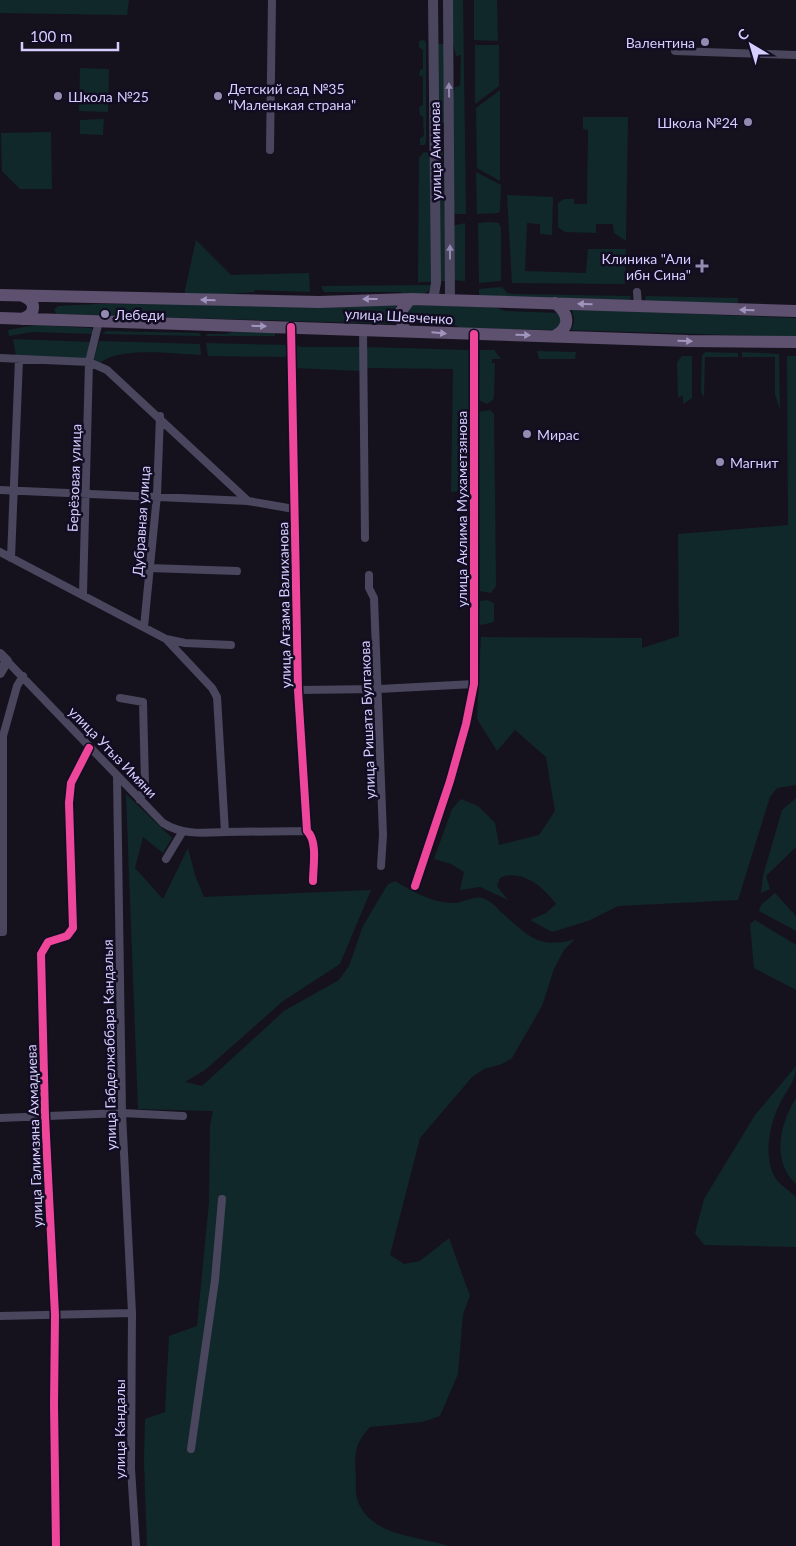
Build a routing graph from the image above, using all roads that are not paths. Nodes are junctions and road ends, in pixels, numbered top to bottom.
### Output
1 (272, 0) edge
2 (433, 0) edge
3 (448, 0) edge
4 (675, 51) dead end
5 (796, 55) edge
6 (434, 128) junction
7 (449, 130) junction
8 (434, 145) junction
9 (449, 145) junction
10 (270, 150) dead end
11 (637, 292) dead end
12 (0, 295) edge
13 (23, 296) junction
14 (58, 297) junction
15 (410, 299) junction
16 (433, 300) junction
17 (450, 301) junction
18 (555, 303) junction
19 (638, 306) junction
20 (796, 312) edge
21 (0, 318) edge
22 (22, 319) junction
23 (57, 320) junction
24 (99, 321) junction
25 (292, 327) junction
26 (363, 329) junction
27 (405, 330) junction
28 (474, 334) junction
29 (555, 336) junction
30 (796, 342) edge
31 (0, 358) edge
32 (19, 362) junction
33 (89, 362) junction
34 (160, 416) junction
35 (0, 490) edge
36 (15, 490) junction
37 (87, 494) junction
38 (157, 495) junction
39 (248, 501) junction
40 (294, 509) junction
41 (366, 538) dead end
42 (0, 552) edge
43 (11, 558) junction
44 (149, 568) junction
45 (237, 571) dead end
46 (369, 575) dead end
47 (83, 594) junction
48 (144, 626) junction
49 (166, 639) junction
50 (231, 645) dead end
51 (3, 658) edge
52 (0, 673) edge
53 (22, 676) junction
54 (474, 684) junction
55 (380, 689) junction
56 (298, 690) junction
57 (120, 698) dead end
58 (89, 748) junction
59 (117, 777) junction
60 (140, 800) junction
61 (308, 831) junction
62 (183, 832) junction
63 (224, 832) junction
64 (166, 859) dead end
65 (380, 866) dead end
66 (313, 881) dead end
67 (415, 886) dead end
68 (0, 932) edge
69 (122, 1114) junction
70 (45, 1116) junction
71 (183, 1116) dead end
72 (0, 1118) edge
73 (222, 1199) dead end
74 (132, 1313) junction
75 (55, 1315) junction
76 (0, 1316) edge
77 (191, 1449) dead end
78 (56, 1546) edge
79 (136, 1546) edge

1 - 10 street
2 - 6 street, улица Аминова
7 -> 3 street, улица Аминова
4 - 5 street
6 - 7 street
6 - 8 street, улица Аминова
7 - 9 street, улица Аминова
8 - 9 street
8 - 16 street, улица Аминова
17 -> 9 street, улица Аминова
11 - 19 street
12 - 13 main road, улица Шевченко
13 - 14 main road, улица Шевченко
13 - 22 main road
15 -> 14 main road, улица Шевченко
14 - 23 main road
15 - 16 main road, улица Шевченко
15 - 27 main road
16 - 17 main road, улица Шевченко
17 - 18 main road, улица Шевченко
19 -> 18 main road, улица Шевченко
18 - 29 main road
20 -> 19 main road, улица Шевченко
21 - 22 main road, улица Шевченко
22 - 23 main road, улица Шевченко
23 - 24 main road, улица Шевченко
24 -> 25 main road, улица Шевченко
24 - 33 street, Берёзовая улица
25 - 26 main road, улица Шевченко
25 - 40 street, улица Агзама Валиханова
26 - 27 main road, улица Шевченко
26 - 41 street
27 -> 28 main road, улица Шевченко
28 -> 29 main road, улица Шевченко
28 - 54 street, улица Аклима Мухаметзянова
29 -> 30 main road, улица Шевченко
31 - 32 street
32 - 33 street
32 - 36 street
33 - 34 street
33 - 37 street, Берёзовая улица
34 - 38 street, Дубравная улица
34 - 39 street
35 - 36 street
36 - 37 street
36 - 43 street
37 - 38 street
37 - 47 street, Берёзовая улица
38 - 39 street
38 - 44 street, Дубравная улица
39 - 40 street
40 - 56 street, улица Агзама Валиханова
42 - 43 street
43 - 47 street
44 - 45 street
44 - 48 street, Дубравная улица
46 - 55 street, улица Ришата Булгакова
47 - 48 street
48 - 49 street
49 - 50 street
49 - 63 street
51 - 52 street
51 - 53 street, улица Утыз Имяни
53 - 58 street, улица Утыз Имяни
53 - 68 street
54 - 55 street
54 - 67 street, улица Аклима Мухаметзянова
55 - 56 street
55 - 65 street, улица Ришата Булгакова
56 - 61 street, улица Агзама Валиханова
57 - 60 street
58 - 59 street, улица Утыз Имяни
58 - 70 street, улица Галимзяна Ахмадиева
59 - 60 street, улица Утыз Имяни
59 - 69 street, улица Габделжаббара Кандалыя
60 - 62 street, улица Утыз Имяни
61 - 63 street, улица Утыз Имяни
61 - 66 street, улица Агзама Валиханова
62 - 63 street, улица Утыз Имяни
62 - 64 street
69 - 70 street
69 - 71 street
69 - 74 street, улица Габделжаббара Кандалыя
70 - 72 street
70 - 75 street, улица Галимзяна Ахмадиева
73 - 77 street
74 - 75 street
74 - 79 street, улица Кандалы
75 - 76 street
75 - 78 street, улица Галимзяна Ахмадиева

